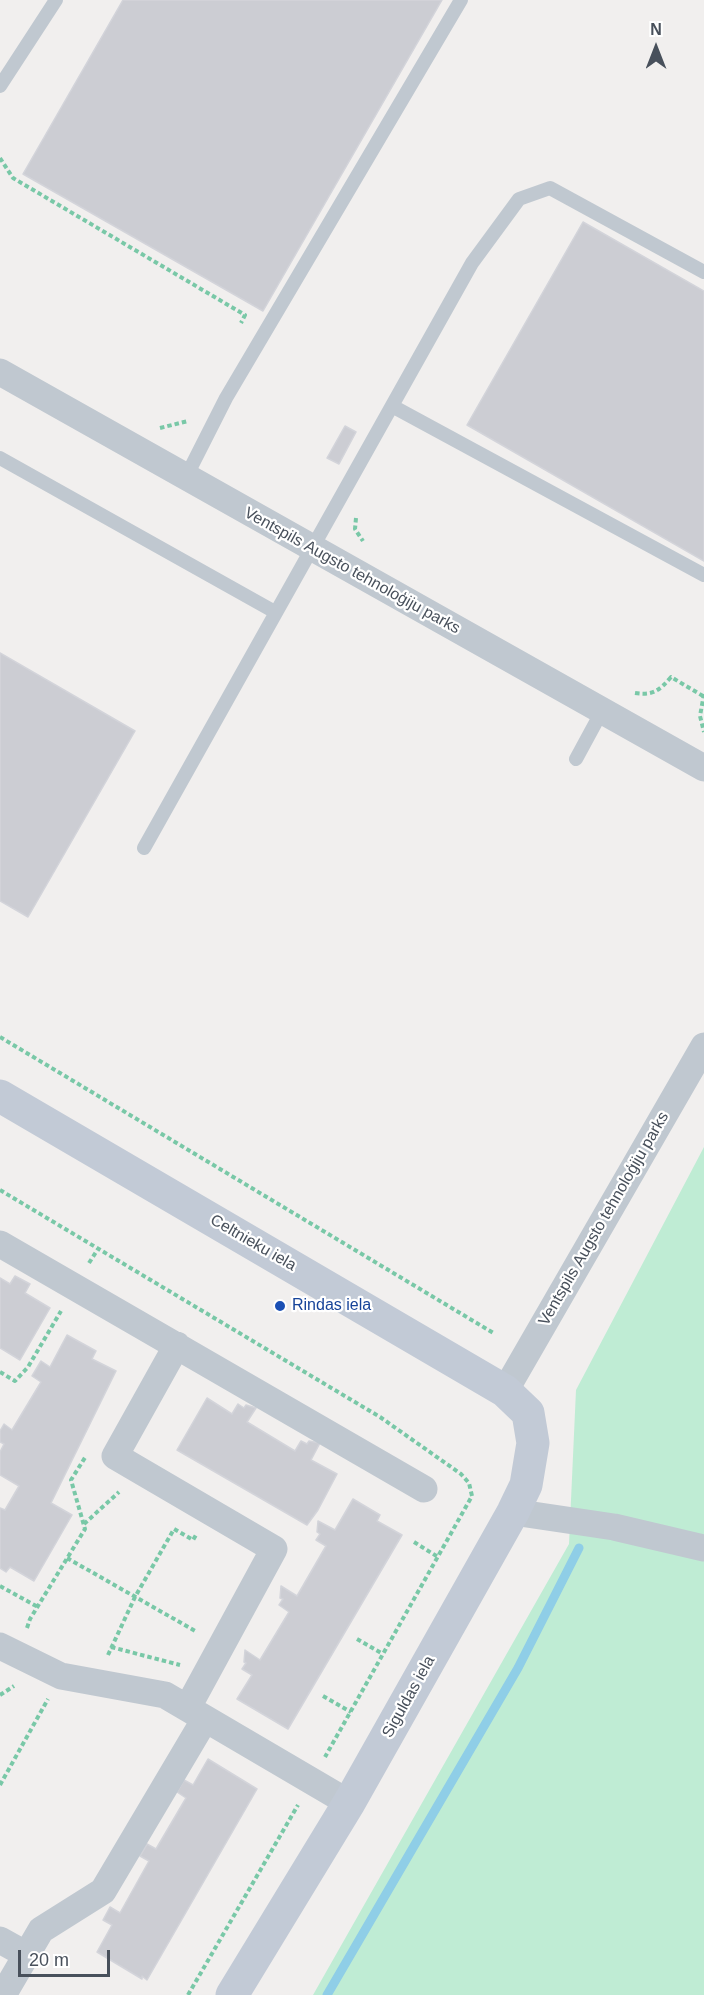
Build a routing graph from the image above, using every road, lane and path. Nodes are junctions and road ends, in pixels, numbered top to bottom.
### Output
1 (56, 0) edge
2 (461, 0) edge
3 (0, 87) edge
4 (0, 158) edge
5 (704, 272) edge
6 (241, 324) dead end
7 (0, 372) edge
8 (392, 406) junction
9 (192, 417) dead end
10 (156, 428) dead end
11 (0, 458) edge
12 (186, 477) junction
13 (358, 509) dead end
14 (367, 548) dead end
15 (312, 549) junction
16 (704, 575) edge
17 (275, 612) junction
18 (626, 692) dead end
19 (703, 695) edge
20 (602, 711) junction
21 (704, 732) edge
22 (576, 759) dead end
23 (704, 768) edge
24 (144, 848) dead end
25 (0, 1037) edge
26 (702, 1053) edge
27 (0, 1096) edge
28 (0, 1191) edge
29 (0, 1244) edge
30 (98, 1249) junction
31 (75, 1287) junction
32 (495, 1334) dead end
33 (177, 1345) junction
34 (0, 1372) edge
35 (505, 1391) junction
36 (89, 1451) dead end
37 (142, 1472) junction
38 (424, 1489) dead end
39 (209, 1511) junction
40 (513, 1512) junction
41 (84, 1524) junction
42 (414, 1542) dead end
43 (704, 1548) edge
44 (438, 1557) junction
45 (67, 1558) junction
46 (0, 1586) edge
47 (135, 1597) junction
48 (38, 1607) junction
49 (357, 1639) dead end
50 (221, 1646) junction
51 (111, 1647) junction
52 (9, 1650) edge
53 (383, 1654) junction
54 (207, 1672) junction
55 (61, 1676) junction
56 (98, 1682) junction
57 (323, 1696) dead end
58 (351, 1712) junction
59 (196, 1713) junction
60 (324, 1760) dead end
61 (0, 1785) edge
62 (349, 1803) junction
63 (298, 1804) dead end
64 (0, 1940) edge
65 (27, 1955) junction
66 (3, 1995) edge
67 (188, 1995) edge
68 (232, 1995) edge

1 - 3 lane
2 - 12 lane
4 - 6 path
5 - 8 lane
7 - 12 street, Ventspils Augsto tehnoloģiju parks
8 - 15 lane
8 - 16 lane
9 - 10 path
11 - 17 lane
12 - 15 street, Ventspils Augsto tehnoloģiju parks
13 - 14 path
15 - 17 lane
15 - 20 street, Ventspils Augsto tehnoloģiju parks
17 - 24 lane
18 - 19 path
19 - 21 path
20 - 22 lane
20 - 23 street, Ventspils Augsto tehnoloģiju parks
25 - 32 path
26 - 35 street, Ventspils Augsto tehnoloģiju parks
27 - 35 street, Celtnieku iela
28 - 30 path
29 - 31 street
30 - 31 path
30 - 44 path
31 - 33 street
31 - 34 path
33 - 37 street
33 - 38 street
35 - 40 street, Siguldas iela
36 - 41 path
37 - 39 street
37 - 41 path
39 - 47 path
39 - 50 street
40 - 43 street
40 - 62 street, Siguldas iela
41 - 45 path
42 - 44 path
44 - 53 path
45 - 47 path
45 - 48 path
46 - 48 path
47 - 50 path
47 - 51 path
48 - 52 path
49 - 53 path
50 - 54 street
51 - 54 path
51 - 56 path
52 - 55 street
53 - 58 path
54 - 59 street
55 - 56 street
55 - 61 path
56 - 59 street
57 - 58 path
58 - 60 path
59 - 62 street
59 - 65 street
62 - 68 street, Siguldas iela
63 - 67 path
64 - 65 street
65 - 66 street

